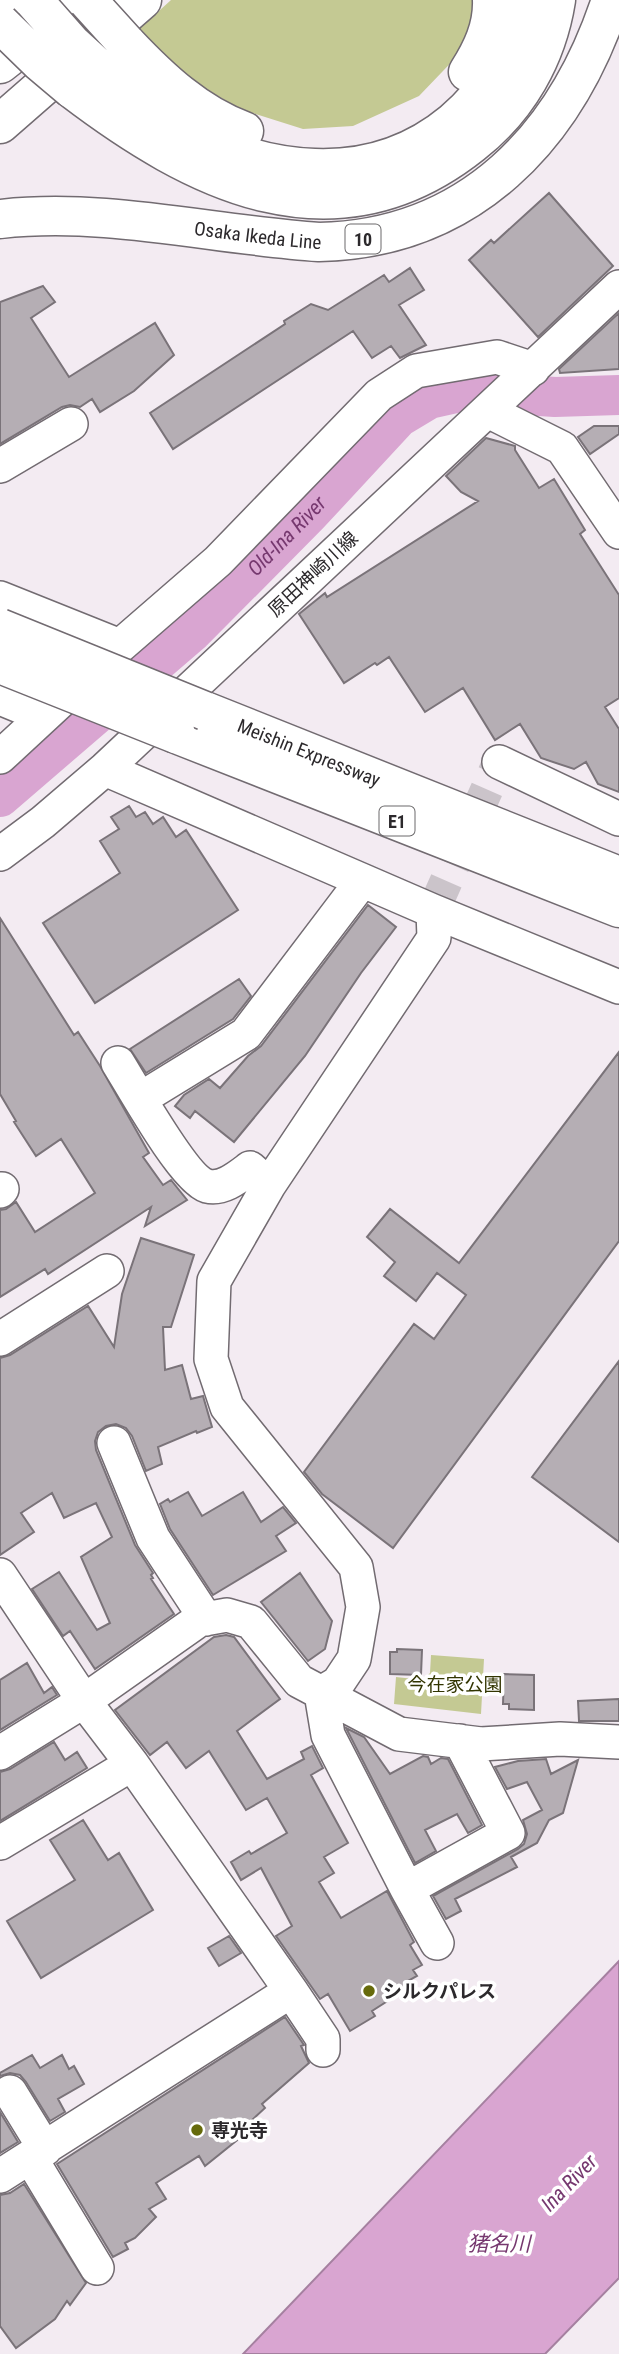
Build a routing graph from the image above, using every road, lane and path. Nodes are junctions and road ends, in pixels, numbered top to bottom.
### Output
1 (7, 0) edge
2 (33, 0) edge
3 (51, 0) edge
4 (81, 0) edge
5 (87, 0) edge
6 (492, 0) edge
7 (523, 0) edge
8 (556, 0) edge
9 (561, 0) edge
10 (611, 0) edge
11 (0, 6) edge
12 (135, 14) edge
13 (0, 23) edge
14 (548, 38) junction
15 (0, 44) edge
16 (0, 64) edge
17 (84, 77) junction
18 (0, 124) edge
19 (0, 219) edge
20 (619, 287) edge
21 (533, 369) junction
22 (488, 411) junction
23 (71, 424) dead end
24 (0, 466) edge
25 (619, 532) edge
26 (0, 598) edge
27 (0, 628) edge
28 (120, 646) junction
29 (0, 664) edge
30 (0, 698) edge
31 (44, 716) junction
32 (0, 757) edge
33 (499, 762) dead end
34 (105, 769) junction
35 (619, 819) edge
36 (0, 854) edge
37 (619, 876) edge
38 (362, 881) junction
39 (619, 908) edge
40 (433, 911) junction
41 (619, 986) edge
42 (118, 1063) dead end
43 (140, 1099) junction
44 (269, 1185) junction
45 (107, 1271) dead end
46 (0, 1339) edge
47 (114, 1443) dead end
48 (0, 1575) edge
49 (206, 1619) junction
50 (321, 1693) junction
51 (84, 1701) junction
52 (460, 1741) junction
53 (619, 1742) edge
54 (0, 1754) edge
55 (132, 1764) junction
56 (0, 1843) edge
57 (407, 1889) junction
58 (437, 1943) dead end
59 (291, 1991) junction
60 (323, 2050) dead end
61 (10, 2092) dead end
62 (37, 2153) junction
63 (0, 2176) edge
64 (97, 2268) dead end

1 - 11 main road
2 - 17 main road, bridge
3 - 15 main road
4 - 16 main road
5 - 12 main road, bridge
6 - 12 main road
7 - 17 main road
8 - 14 main road
9 - 14 main road
10 - 19 main road, Osaka Ikeda Line / 10
12 - 18 main road
13 - 17 main road, bridge
14 - 17 main road
20 - 21 street, 原田神崎川線
21 - 22 street, 原田神崎川線
21 - 28 street
22 - 25 street
22 - 34 street, 原田神崎川線
23 - 24 street
26 - 28 street
27 - 37 main road, Meishin Expressway / E1, bridge
28 - 31 street
29 - 39 main road, Meishin Expressway / E1, bridge
30 - 31 street
31 - 32 street
33 - 35 street
34 - 36 street, 原田神崎川線
34 - 38 street
38 - 40 street
38 - 43 street
40 - 41 street
40 - 44 street
42 - 43 street
43 - 44 street
44 - 50 street
45 - 46 street
47 - 49 street
48 - 51 street
49 - 50 street
49 - 51 street
50 - 52 street
50 - 57 street
51 - 54 street
51 - 55 street
52 - 53 street
52 - 57 street
55 - 56 street
55 - 59 street
57 - 58 street
59 - 60 street
59 - 62 street
61 - 62 street
62 - 63 street
62 - 64 street

